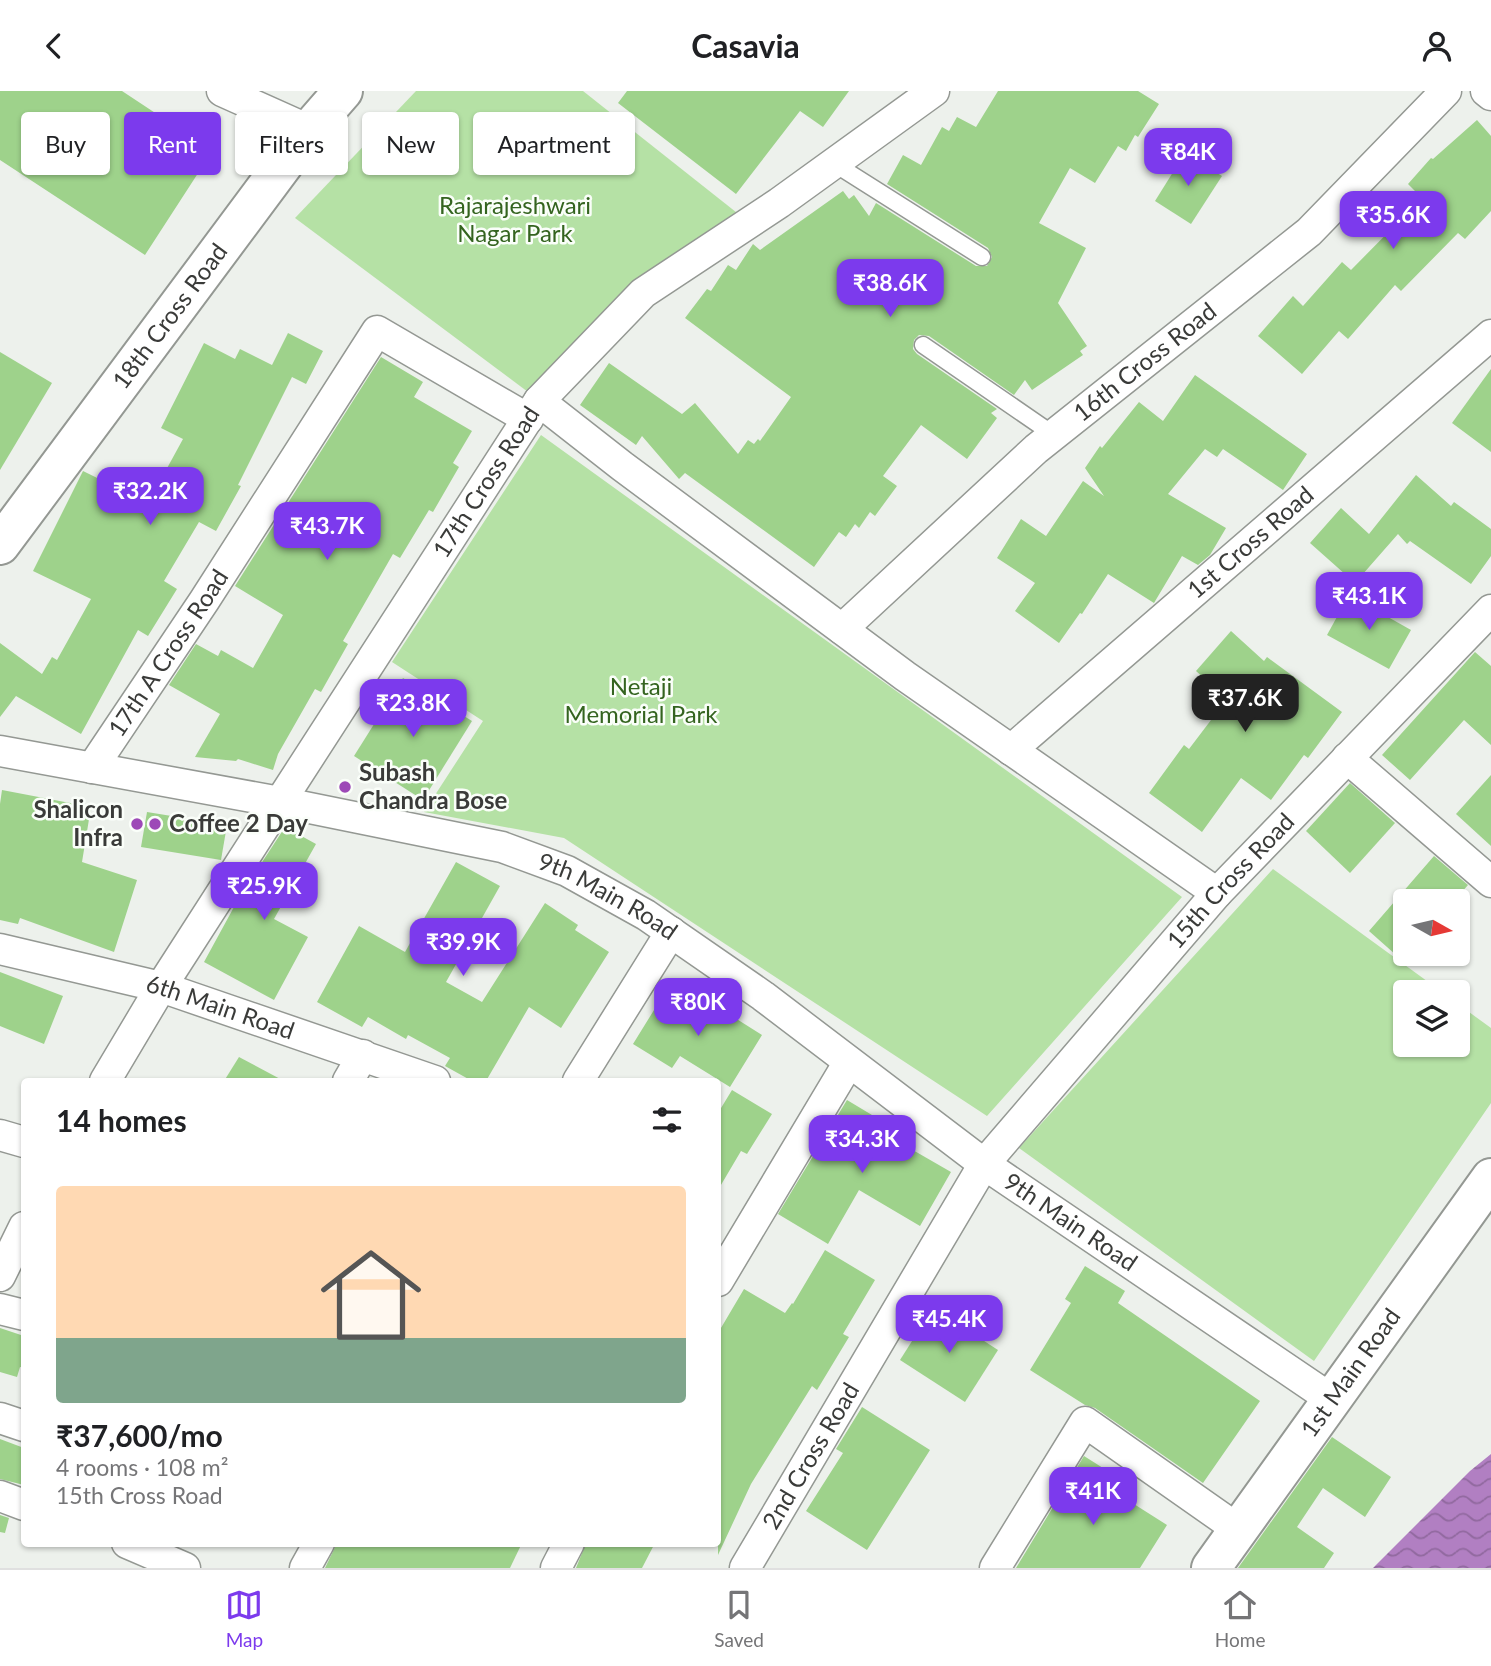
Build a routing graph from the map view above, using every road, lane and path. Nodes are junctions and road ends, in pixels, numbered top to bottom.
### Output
1 (224, 91) edge
2 (343, 91) edge
3 (934, 91) edge
4 (1446, 91) edge
5 (1486, 91) edge
6 (1491, 95) edge
7 (270, 112) edge
8 (325, 112) edge
9 (835, 165) junction
10 (275, 175) edge
11 (982, 257) dead end
12 (1491, 335) edge
13 (923, 345) dead end
14 (533, 410) junction
15 (1054, 435) junction
16 (0, 545) edge
17 (1491, 610) edge
18 (842, 629) junction
19 (1011, 750) junction
20 (0, 751) edge
21 (1348, 758) junction
22 (92, 768) junction
23 (279, 802) junction
24 (1491, 882) edge
25 (1217, 893) junction
26 (671, 932) junction
27 (0, 949) edge
28 (162, 987) junction
29 (363, 1055) junction
30 (849, 1062) junction
31 (107, 1078) edge
32 (350, 1078) edge
33 (427, 1078) edge
34 (580, 1078) edge
35 (0, 1135) edge
36 (21, 1141) edge
37 (984, 1164) junction
38 (1491, 1178) edge
39 (21, 1233) edge
40 (721, 1275) edge
41 (0, 1276) edge
42 (0, 1309) edge
43 (21, 1314) edge
44 (1331, 1399) junction
45 (0, 1418) edge
46 (21, 1425) edge
47 (0, 1496) edge
48 (21, 1504) edge
49 (1239, 1530) junction
50 (125, 1547) edge
51 (135, 1547) edge
52 (317, 1547) edge
53 (567, 1547) edge
54 (117, 1568) edge
55 (185, 1568) edge
56 (305, 1568) edge
57 (556, 1568) edge
58 (745, 1568) edge
59 (995, 1568) edge
60 (1211, 1568) edge

1 - 7 street
2 - 8 street, 18th Cross Road
3 - 9 street, 17th Cross Road
4 - 15 street, 16th Cross Road
5 - 6 street
9 - 11 lane
9 - 14 street, 17th Cross Road
10 - 16 street, 18th Cross Road
12 - 19 street, 1st Cross Road
13 - 15 lane
14 - 18 street
14 - 22 street, 17th A Cross Road
14 - 23 street, 17th Cross Road
15 - 18 street, 16th Cross Road
17 - 21 street, 15th Cross Road
18 - 19 street
19 - 25 street
20 - 22 street, 9th Main Road
21 - 24 street
21 - 25 street, 15th Cross Road
22 - 23 street, 9th Main Road
23 - 26 street, 9th Main Road
23 - 28 street, 17th Cross Road
25 - 37 street, 15th Cross Road
26 - 30 street, 9th Main Road
26 - 34 street
27 - 28 street, 6th Main Road
28 - 29 street, 6th Main Road
28 - 31 street, 17th Cross Road
29 - 32 street
29 - 33 street, 6th Main Road
30 - 37 street, 9th Main Road
30 - 40 street
35 - 36 street
37 - 44 street, 9th Main Road
37 - 58 street, 2nd Cross Road
38 - 44 street, 1st Main Road
39 - 41 street
42 - 43 street
44 - 49 street, 1st Main Road
45 - 46 street
47 - 48 street
49 - 59 street
49 - 60 street, 1st Main Road
50 - 54 street
51 - 55 street
52 - 56 street
53 - 57 street

